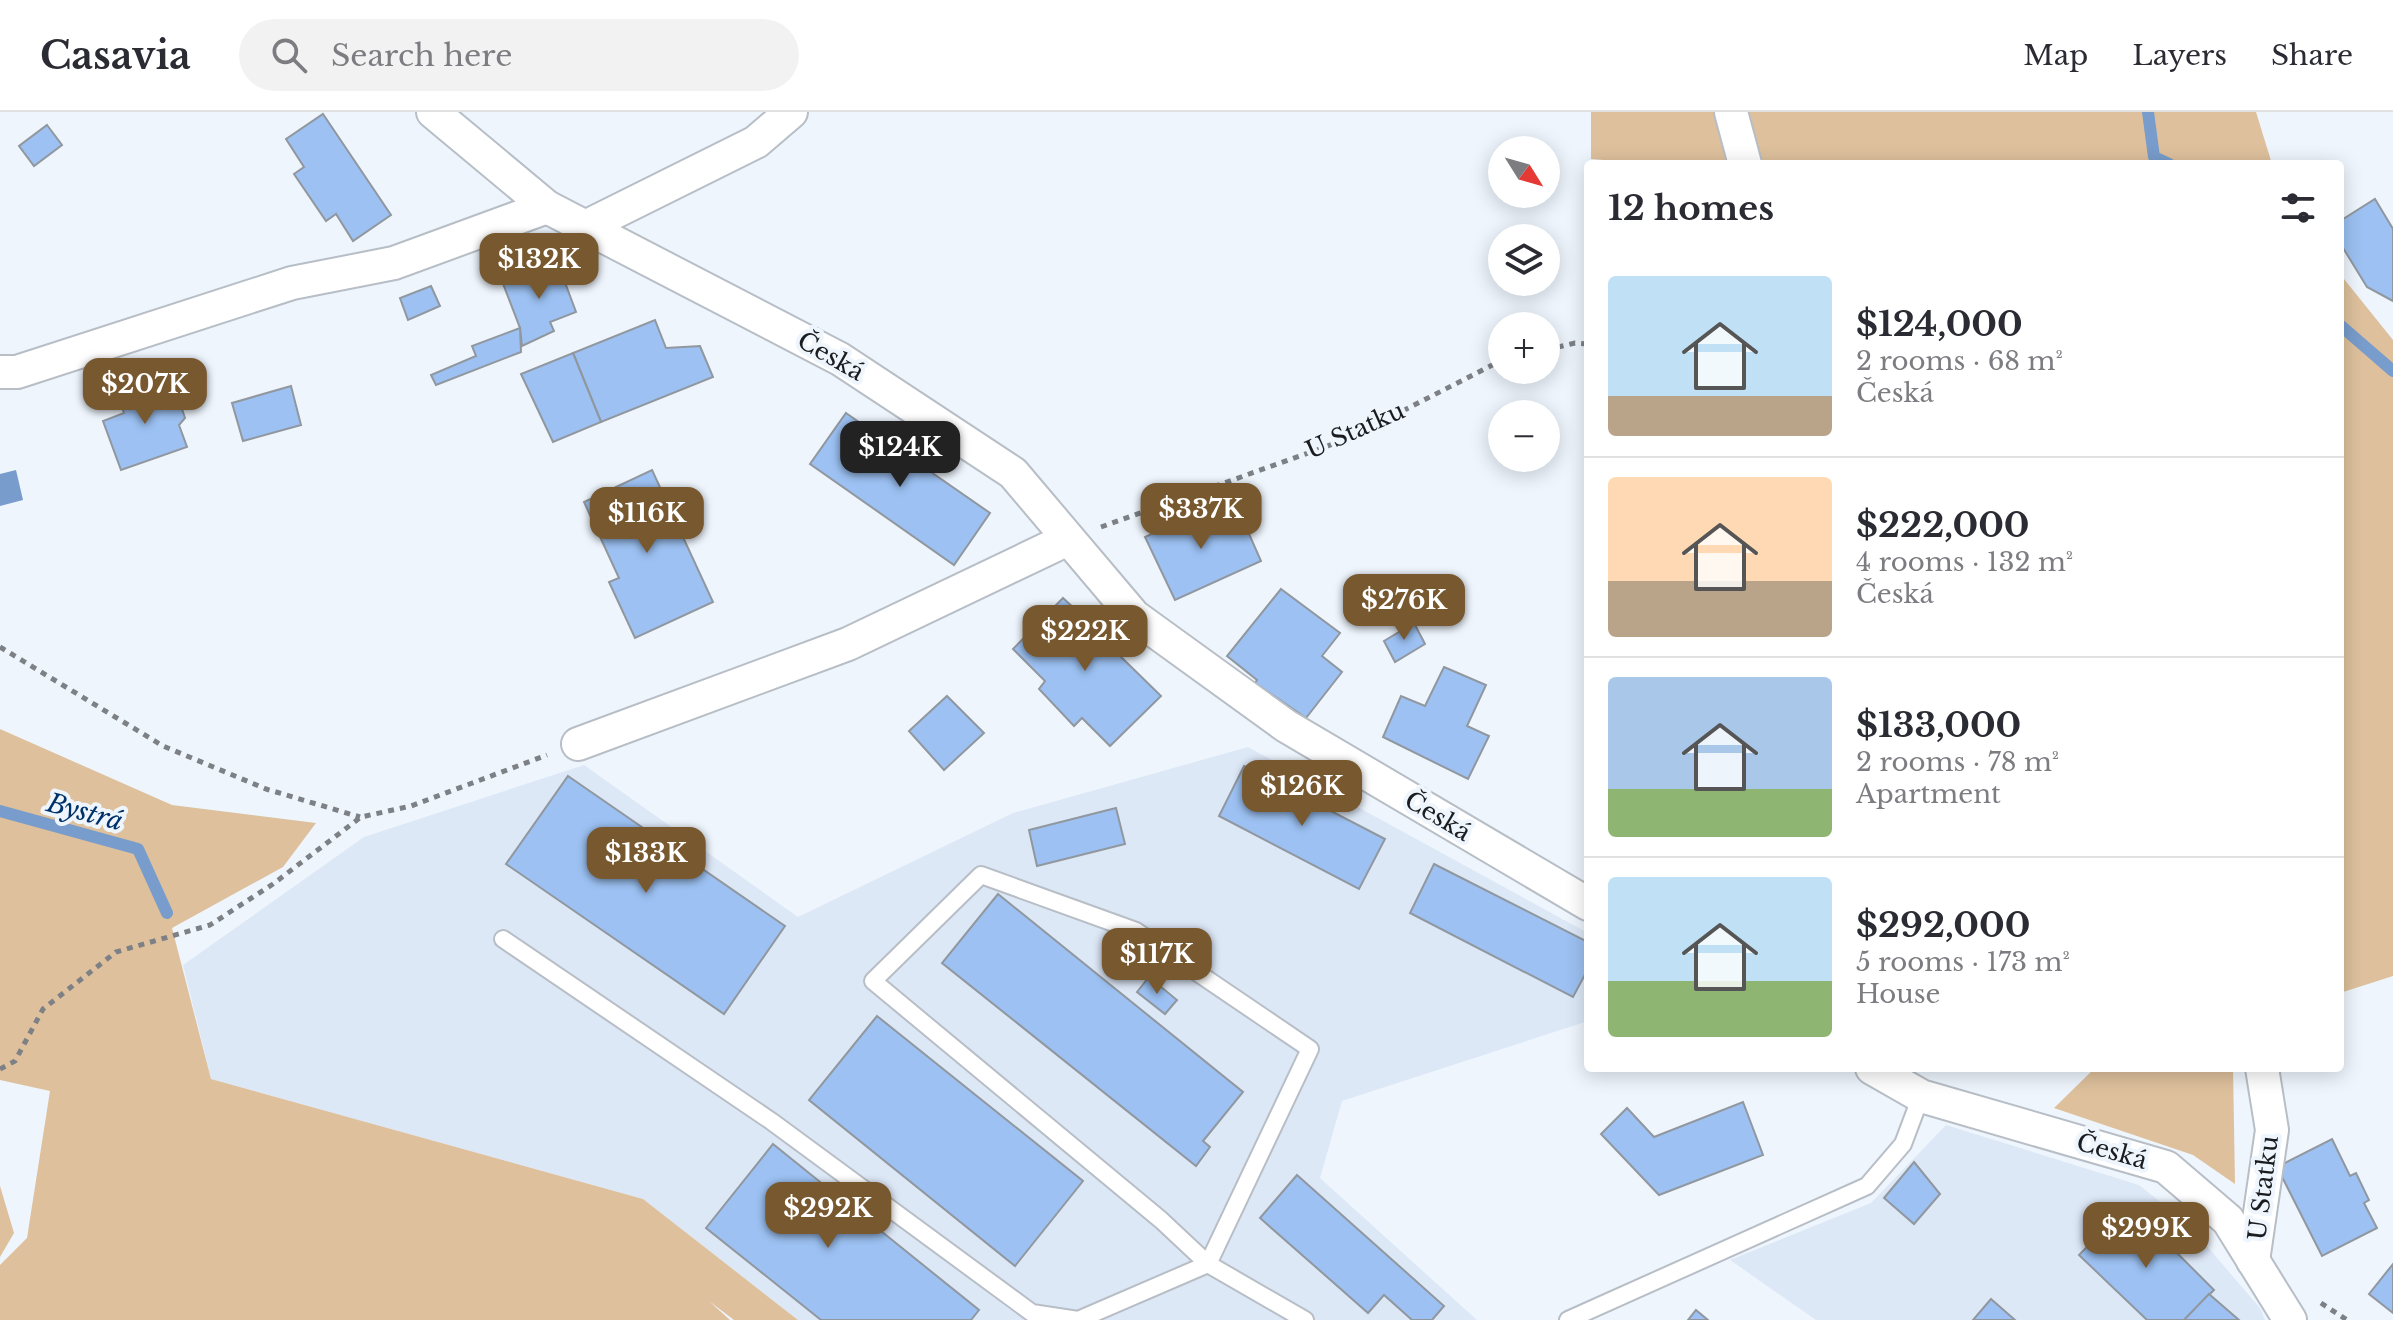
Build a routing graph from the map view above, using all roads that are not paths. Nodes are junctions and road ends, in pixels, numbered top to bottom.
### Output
1 (433, 112) edge
2 (791, 112) edge
3 (1731, 112) edge
4 (1744, 160) edge
5 (547, 207) junction
6 (583, 228) junction
7 (0, 372) edge
8 (1068, 539) junction
9 (578, 744) road end
10 (1584, 902) edge
11 (503, 939) dead end
12 (1879, 1072) edge
13 (2263, 1072) edge
14 (1921, 1096) junction
15 (2253, 1261) junction
16 (1208, 1264) junction
17 (1305, 1320) edge
18 (1568, 1320) edge
19 (2290, 1320) edge

1 - 5 street, Česká
2 - 6 street
3 - 4 street
5 - 6 street, Česká
5 - 7 street
6 - 8 street, Česká
8 - 9 street
8 - 10 street, Česká
11 - 16 lane
12 - 14 street, Česká
13 - 15 street, U Statku
14 - 15 street, Česká
14 - 18 lane
15 - 19 street, Česká
16 - 16 lane
16 - 17 lane

